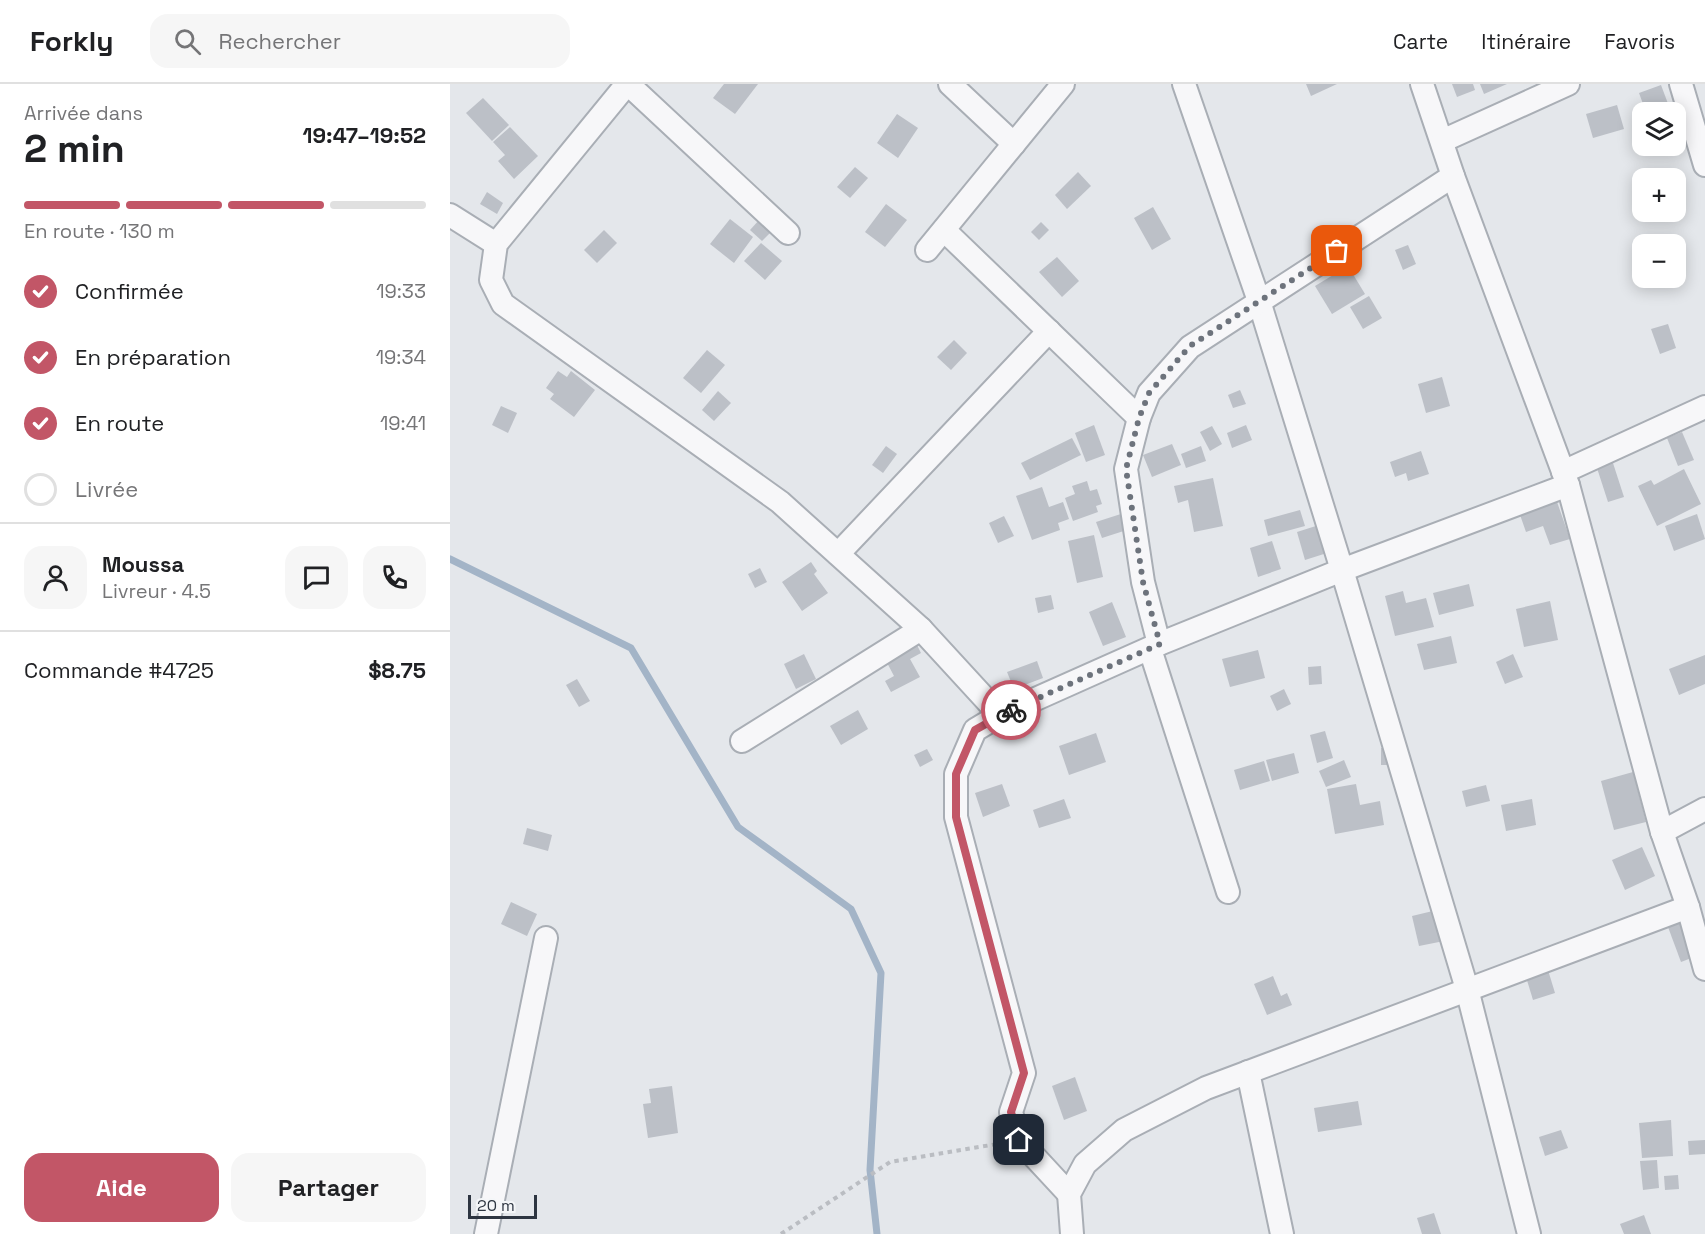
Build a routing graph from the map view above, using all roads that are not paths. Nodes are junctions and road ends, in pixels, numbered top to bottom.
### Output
1 (628, 84) edge
2 (950, 84) edge
3 (1063, 84) edge
4 (1184, 84) edge
5 (1422, 84) edge
6 (1568, 84) edge
7 (1681, 84) edge
8 (1442, 141) junction
9 (1014, 144) junction
10 (1705, 165) edge
11 (1454, 176) junction
12 (450, 215) edge
13 (944, 230) junction
14 (788, 233) dead end
15 (496, 244) junction
16 (927, 250) dead end
17 (1259, 302) junction
18 (1049, 331) junction
19 (1705, 407) edge
20 (1139, 418) junction
21 (1565, 479) junction
22 (838, 554) junction
23 (1342, 570) junction
24 (921, 629) junction
25 (1155, 646) junction
26 (1000, 715) junction
27 (742, 741) dead end
28 (1705, 808) edge
29 (1662, 832) junction
30 (1228, 892) dead end
31 (1688, 907) junction
32 (546, 939) dead end
33 (1705, 969) edge
34 (1467, 989) junction
35 (1248, 1072) junction
36 (1069, 1194) junction
37 (486, 1234) edge
38 (1072, 1234) edge
39 (1282, 1234) edge
40 (1529, 1234) edge

1 - 14 street
1 - 15 street
2 - 9 street
3 - 9 street
4 - 17 street
5 - 8 street
6 - 8 street
7 - 10 street
8 - 11 street
9 - 13 street
11 - 17 street
11 - 21 street
12 - 15 street
13 - 16 street
13 - 18 street
15 - 22 street
17 - 20 street
17 - 23 street
18 - 20 street
18 - 22 street
19 - 21 street
20 - 25 street
21 - 23 street
21 - 29 street
22 - 24 street
23 - 25 street
23 - 34 street
24 - 26 street
24 - 27 street
25 - 26 street
25 - 30 street
26 - 36 street
28 - 29 street
29 - 31 street
31 - 33 street
31 - 34 street
32 - 37 street
34 - 35 street
34 - 40 street
35 - 36 street
35 - 39 street
36 - 38 street

